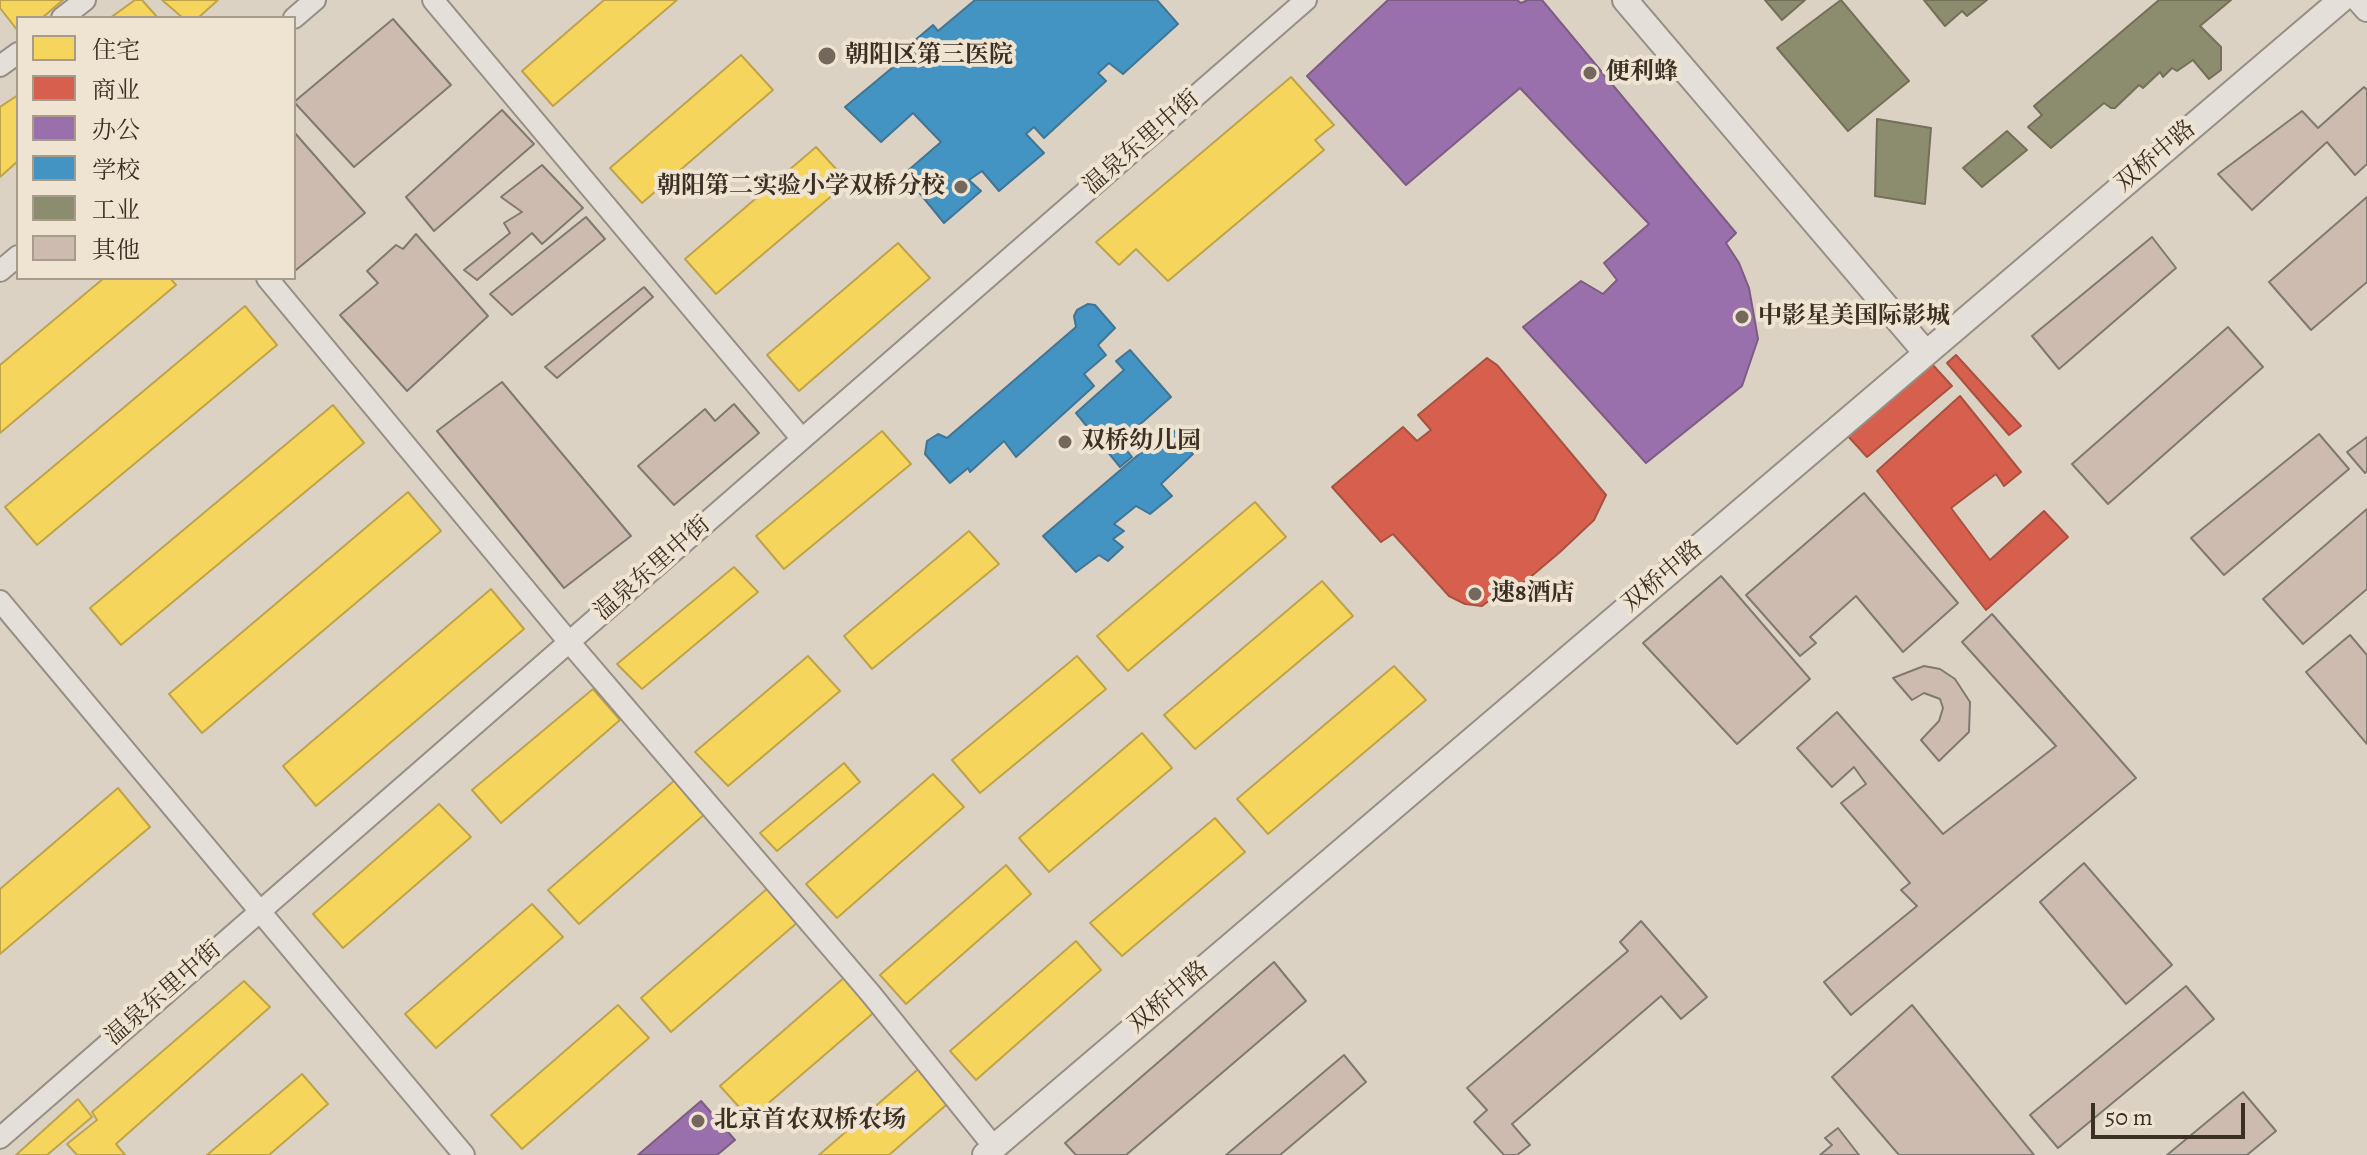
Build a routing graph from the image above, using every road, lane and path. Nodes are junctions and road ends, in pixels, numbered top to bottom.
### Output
1 (85, 0) edge
2 (315, 0) edge
3 (433, 0) edge
4 (1306, 0) edge
5 (1625, 0) edge
6 (2341, 0) edge
7 (2359, 0) edge
8 (2367, 9) edge
9 (65, 16) edge
10 (296, 16) edge
11 (16, 258) edge
12 (0, 271) edge
13 (269, 280) edge
14 (1926, 353) junction
15 (802, 439) junction
16 (0, 601) edge
17 (570, 641) junction
18 (259, 912) junction
19 (0, 1138) edge
20 (990, 1151) edge
21 (464, 1155) edge

1 - 9 street
2 - 10 street
3 - 15 street
4 - 15 street, 温泉东里中街
5 - 14 street
6 - 14 street, 双桥中路
7 - 8 street
11 - 12 street
13 - 17 street
14 - 20 street, 双桥中路
15 - 17 street, 温泉东里中街
16 - 18 street
17 - 18 street, 温泉东里中街
17 - 20 street
18 - 19 street, 温泉东里中街
18 - 21 street

